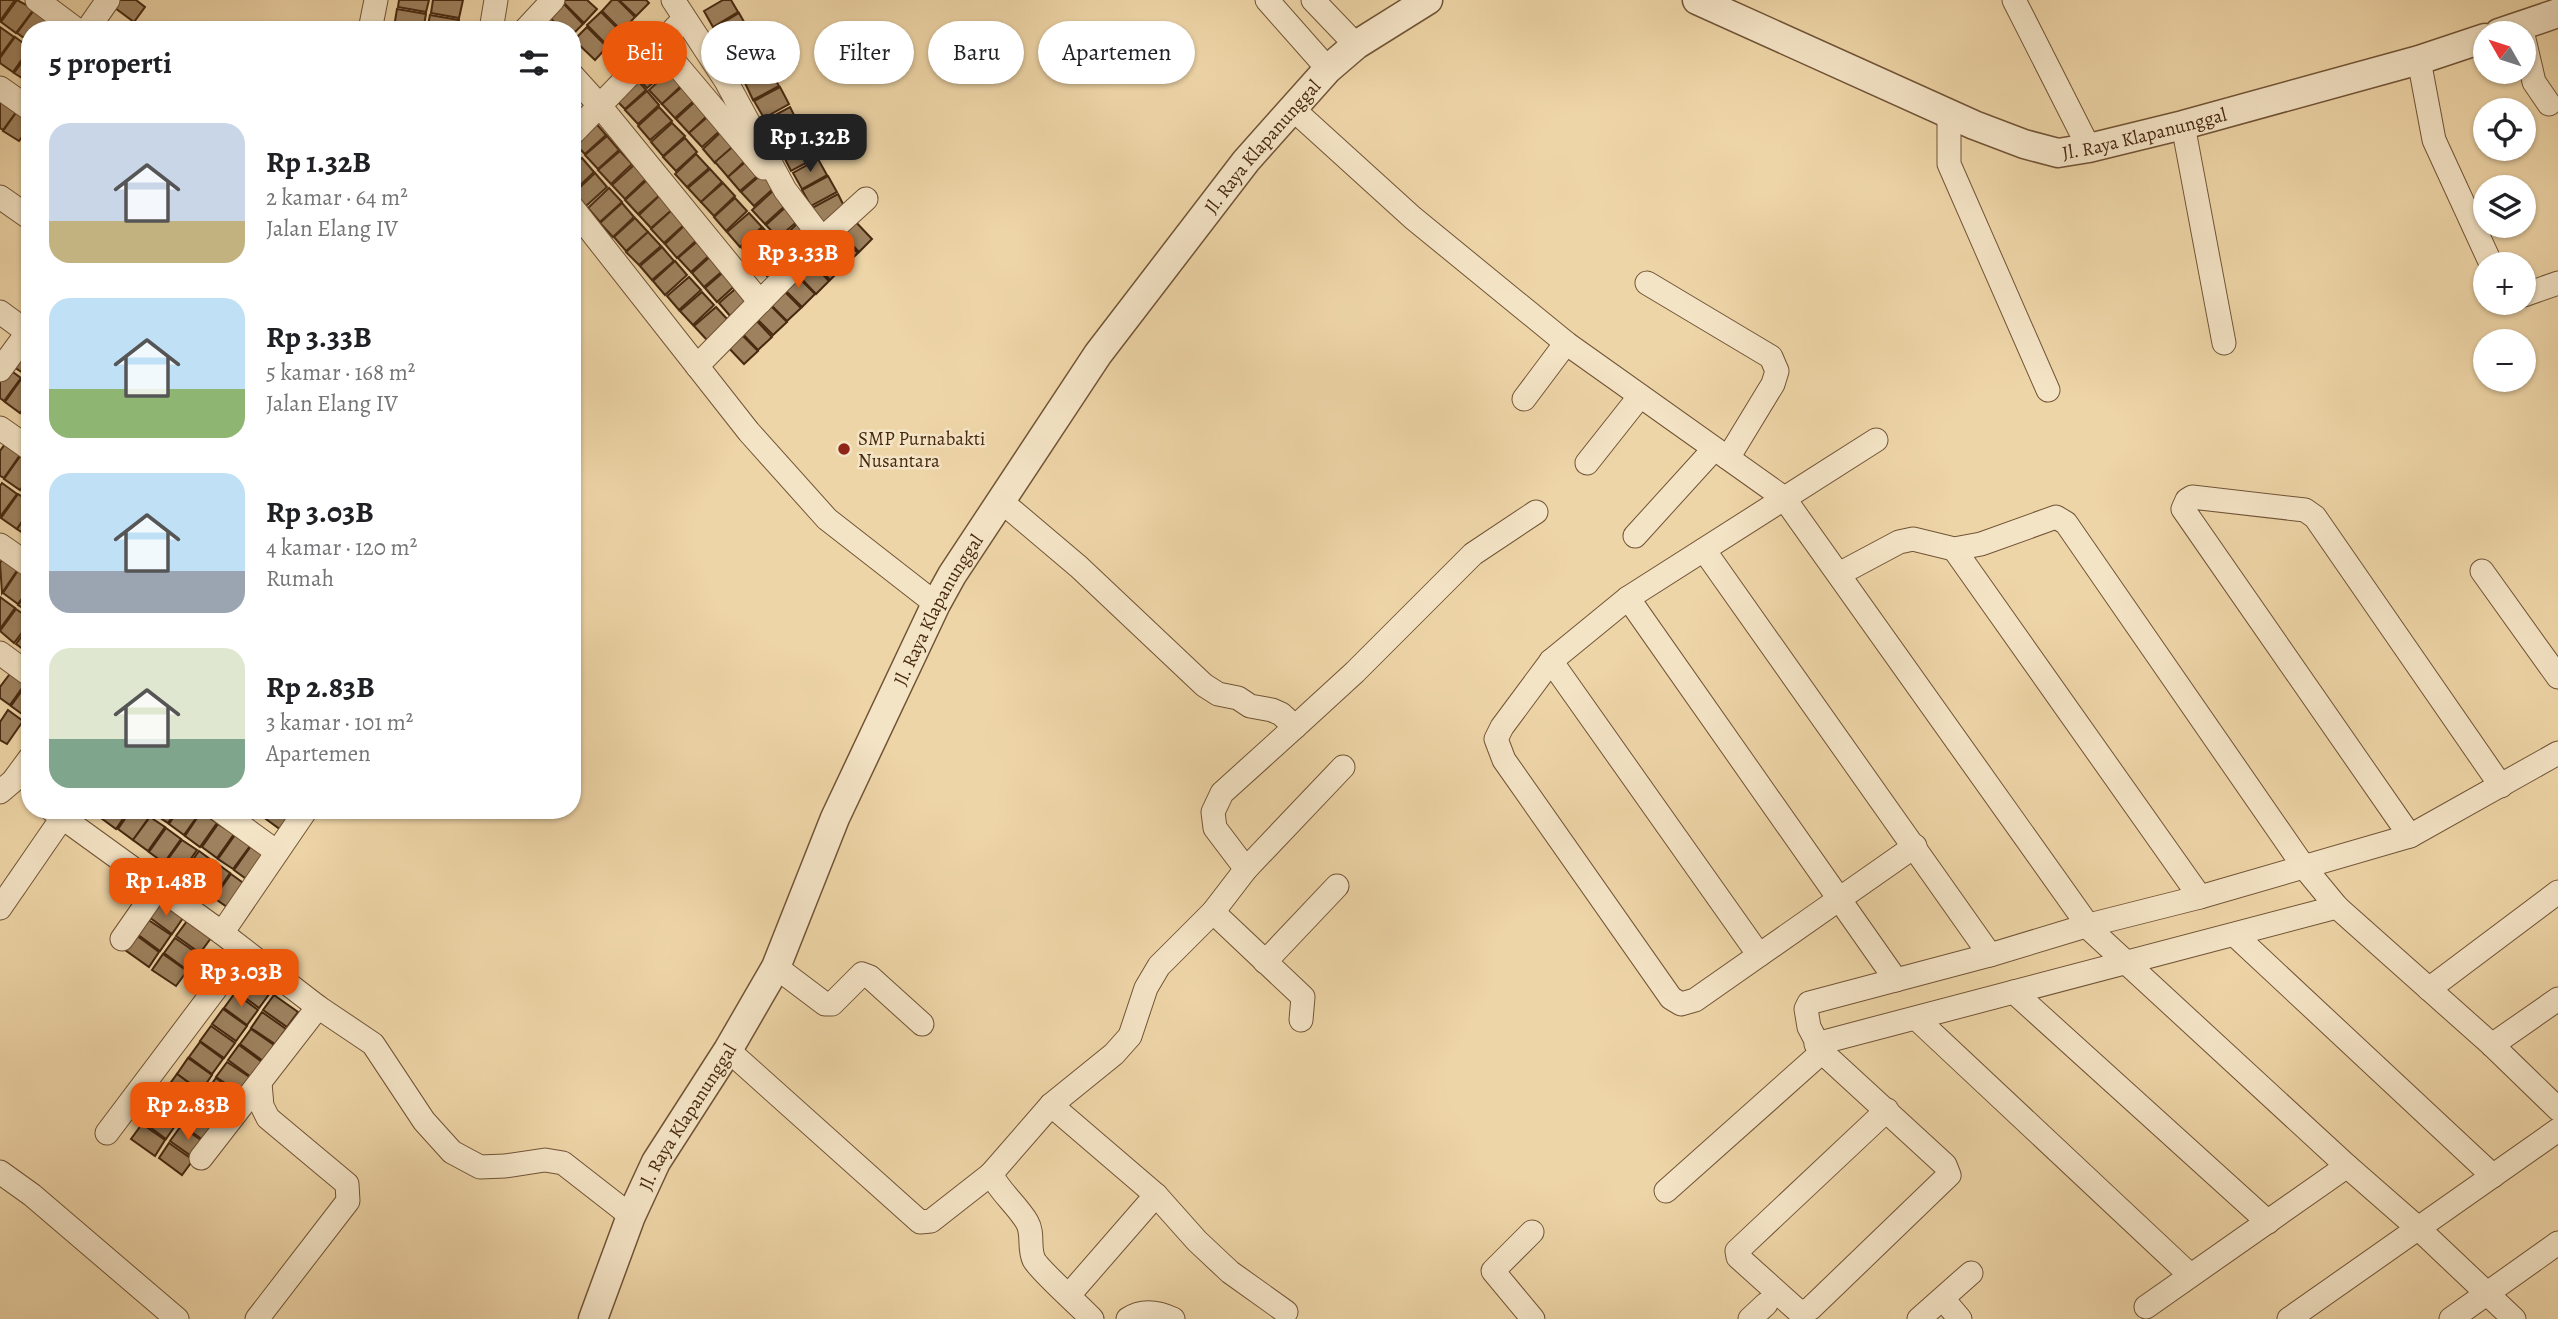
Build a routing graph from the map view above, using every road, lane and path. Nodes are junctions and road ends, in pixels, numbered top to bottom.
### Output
1 (37, 0) edge
2 (108, 0) edge
3 (376, 0) edge
4 (496, 0) edge
5 (553, 0) edge
6 (1267, 0) edge
7 (1313, 0) edge
8 (1428, 0) edge
9 (2014, 0) edge
10 (1701, 1) edge
11 (679, 9) edge
12 (2558, 13) edge
13 (65, 21) edge
14 (94, 21) edge
15 (372, 21) edge
16 (492, 21) edge
17 (535, 21) edge
18 (2536, 23) edge
19 (2473, 42) edge
20 (1356, 45) junction
21 (2418, 60) junction
22 (1328, 69) junction
23 (687, 75) edge
24 (621, 84) edge
25 (2535, 84) edge
26 (581, 85) edge
27 (0, 88) edge
28 (21, 103) edge
29 (2549, 104) dead end
30 (600, 106) junction
31 (1294, 110) junction
32 (1949, 114) junction
33 (581, 125) edge
34 (2183, 125) junction
35 (2089, 148) junction
36 (785, 190) junction
37 (0, 197) edge
38 (866, 199) dead end
39 (21, 212) edge
40 (581, 218) edge
41 (822, 239) junction
42 (2485, 252) edge
43 (1647, 283) dead end
44 (2558, 283) edge
45 (2536, 291) edge
46 (760, 302) junction
47 (0, 312) edge
48 (21, 326) edge
49 (21, 342) edge
50 (1566, 342) junction
51 (2224, 344) dead end
52 (697, 366) junction
53 (0, 370) edge
54 (2048, 390) dead end
55 (1640, 397) junction
56 (1524, 399) dead end
57 (0, 428) edge
58 (1876, 440) dead end
59 (21, 443) edge
60 (1721, 454) junction
61 (1587, 463) dead end
62 (1784, 498) junction
63 (1001, 500) junction
64 (1536, 512) dead end
65 (1635, 536) dead end
66 (0, 545) edge
67 (1954, 548) junction
68 (1704, 550) junction
69 (21, 560) edge
70 (2482, 570) dead end
71 (1839, 574) junction
72 (1628, 598) junction
73 (936, 604) junction
74 (0, 653) edge
75 (1551, 661) junction
76 (21, 669) edge
77 (2556, 671) edge
78 (1295, 727) junction
79 (2558, 753) edge
80 (1343, 767) dead end
81 (2501, 786) junction
82 (54, 819) edge
83 (64, 819) edge
84 (231, 819) edge
85 (300, 819) edge
86 (2410, 836) junction
87 (1915, 846) junction
88 (277, 852) junction
89 (2304, 867) junction
90 (1246, 869) junction
91 (159, 886) junction
92 (1337, 886) dead end
93 (2558, 892) edge
94 (2200, 897) junction
95 (1838, 899) junction
96 (2337, 907) junction
97 (0, 908) edge
98 (1213, 912) junction
99 (2090, 928) junction
100 (222, 933) junction
101 (2235, 935) junction
102 (122, 939) dead end
103 (244, 951) junction
104 (1759, 955) junction
105 (1990, 955) junction
106 (2121, 959) junction
107 (1265, 962) junction
108 (776, 967) junction
109 (1896, 980) junction
110 (2429, 989) junction
111 (2014, 992) junction
112 (2558, 999) edge
113 (318, 1007) junction
114 (1917, 1019) junction
115 (1301, 1020) dead end
116 (922, 1024) dead end
117 (2492, 1045) junction
118 (1819, 1048) junction
119 (728, 1049) junction
120 (260, 1083) junction
121 (1051, 1105) junction
122 (2558, 1109) edge
123 (1887, 1110) junction
124 (2558, 1130) edge
125 (107, 1133) dead end
126 (201, 1158) dead end
127 (2347, 1166) junction
128 (0, 1172) edge
129 (991, 1174) junction
130 (2493, 1176) junction
131 (1666, 1191) dead end
132 (1156, 1195) junction
133 (631, 1216) junction
134 (2268, 1222) junction
135 (2419, 1229) junction
136 (1532, 1232) dead end
137 (2558, 1243) edge
138 (1971, 1273) dead end
139 (2190, 1275) junction
140 (2487, 1293) junction
141 (1069, 1295) junction
142 (1943, 1299) junction
143 (2146, 1307) dead end
144 (1286, 1312) dead end
145 (177, 1319) edge
146 (257, 1319) edge
147 (593, 1319) edge
148 (1093, 1319) edge
149 (1128, 1319) edge
150 (1173, 1319) edge
151 (1533, 1319) edge
152 (1919, 1319) edge
153 (1960, 1319) edge
154 (2289, 1319) edge
155 (2451, 1319) edge
156 (2514, 1319) edge

1 - 13 street
2 - 14 street
3 - 15 street
4 - 16 street
5 - 17 street
6 - 22 street
7 - 20 street
8 - 20 street, Jl. Raya Klapanunggal
9 - 35 street
10 - 32 street, Jl. Raya Klapanunggal
11 - 36 street
12 - 18 street
19 - 21 street, Jl. Raya Klapanunggal
20 - 22 street, Jl. Raya Klapanunggal
21 - 34 street, Jl. Raya Klapanunggal
21 - 42 street
22 - 31 street, Jl. Raya Klapanunggal
23 - 36 street
24 - 30 street
25 - 29 street
26 - 30 street
27 - 28 street
30 - 33 street
30 - 46 street
31 - 50 street
31 - 63 street, Jl. Raya Klapanunggal
32 - 35 street, Jl. Raya Klapanunggal
32 - 54 street
34 - 35 street, Jl. Raya Klapanunggal
34 - 51 street
36 - 41 street
37 - 39 street
38 - 41 street
40 - 52 street
41 - 46 street
43 - 60 street
44 - 45 street
46 - 52 street
47 - 48 street
49 - 53 street
50 - 55 street
50 - 56 street
52 - 73 street
55 - 60 street
55 - 61 street
57 - 59 street
58 - 62 street
60 - 62 street
60 - 65 street
62 - 68 street
62 - 71 street
63 - 73 street, Jl. Raya Klapanunggal
63 - 78 street
64 - 78 street
66 - 69 street
67 - 71 street
67 - 89 street
67 - 94 street
68 - 72 street
68 - 87 street
70 - 77 street
71 - 99 street
72 - 75 street
72 - 95 street
73 - 108 street, Jl. Raya Klapanunggal
74 - 76 street
75 - 104 street
75 - 104 street
78 - 90 street
79 - 81 street
80 - 90 street
81 - 86 street
81 - 86 street
82 - 97 street
83 - 91 street
84 - 88 street
85 - 88 street
86 - 89 street
87 - 95 street
87 - 105 street
88 - 100 street
89 - 94 street
89 - 96 street
90 - 98 street
91 - 100 street
91 - 102 street
92 - 107 street
93 - 110 street
94 - 99 street
95 - 104 street
95 - 109 street
96 - 101 street
96 - 110 street
98 - 107 street
98 - 121 street
99 - 105 street
99 - 106 street
100 - 103 street
101 - 106 street
101 - 130 street
103 - 113 street
103 - 125 street
105 - 109 street
106 - 111 street
106 - 127 street
107 - 115 street
108 - 116 street
108 - 119 street, Jl. Raya Klapanunggal
109 - 118 street
110 - 117 street
111 - 114 street
111 - 134 street
112 - 117 street
113 - 120 street
113 - 133 street
114 - 118 street
114 - 139 street
117 - 122 street
118 - 123 street
118 - 131 street
119 - 129 street
119 - 133 street, Jl. Raya Klapanunggal
120 - 126 street
120 - 146 street
121 - 129 street
121 - 132 street
123 - 123 street
124 - 130 street
127 - 134 street
127 - 135 street
128 - 145 street
129 - 141 street
130 - 135 street
132 - 141 street
132 - 144 street
133 - 147 street, Jl. Raya Klapanunggal
134 - 139 street
135 - 140 street
135 - 154 street
136 - 151 street
137 - 140 street
138 - 142 street
139 - 143 street
140 - 155 street
140 - 156 street
141 - 148 street
142 - 152 street
142 - 153 street
149 - 150 street

